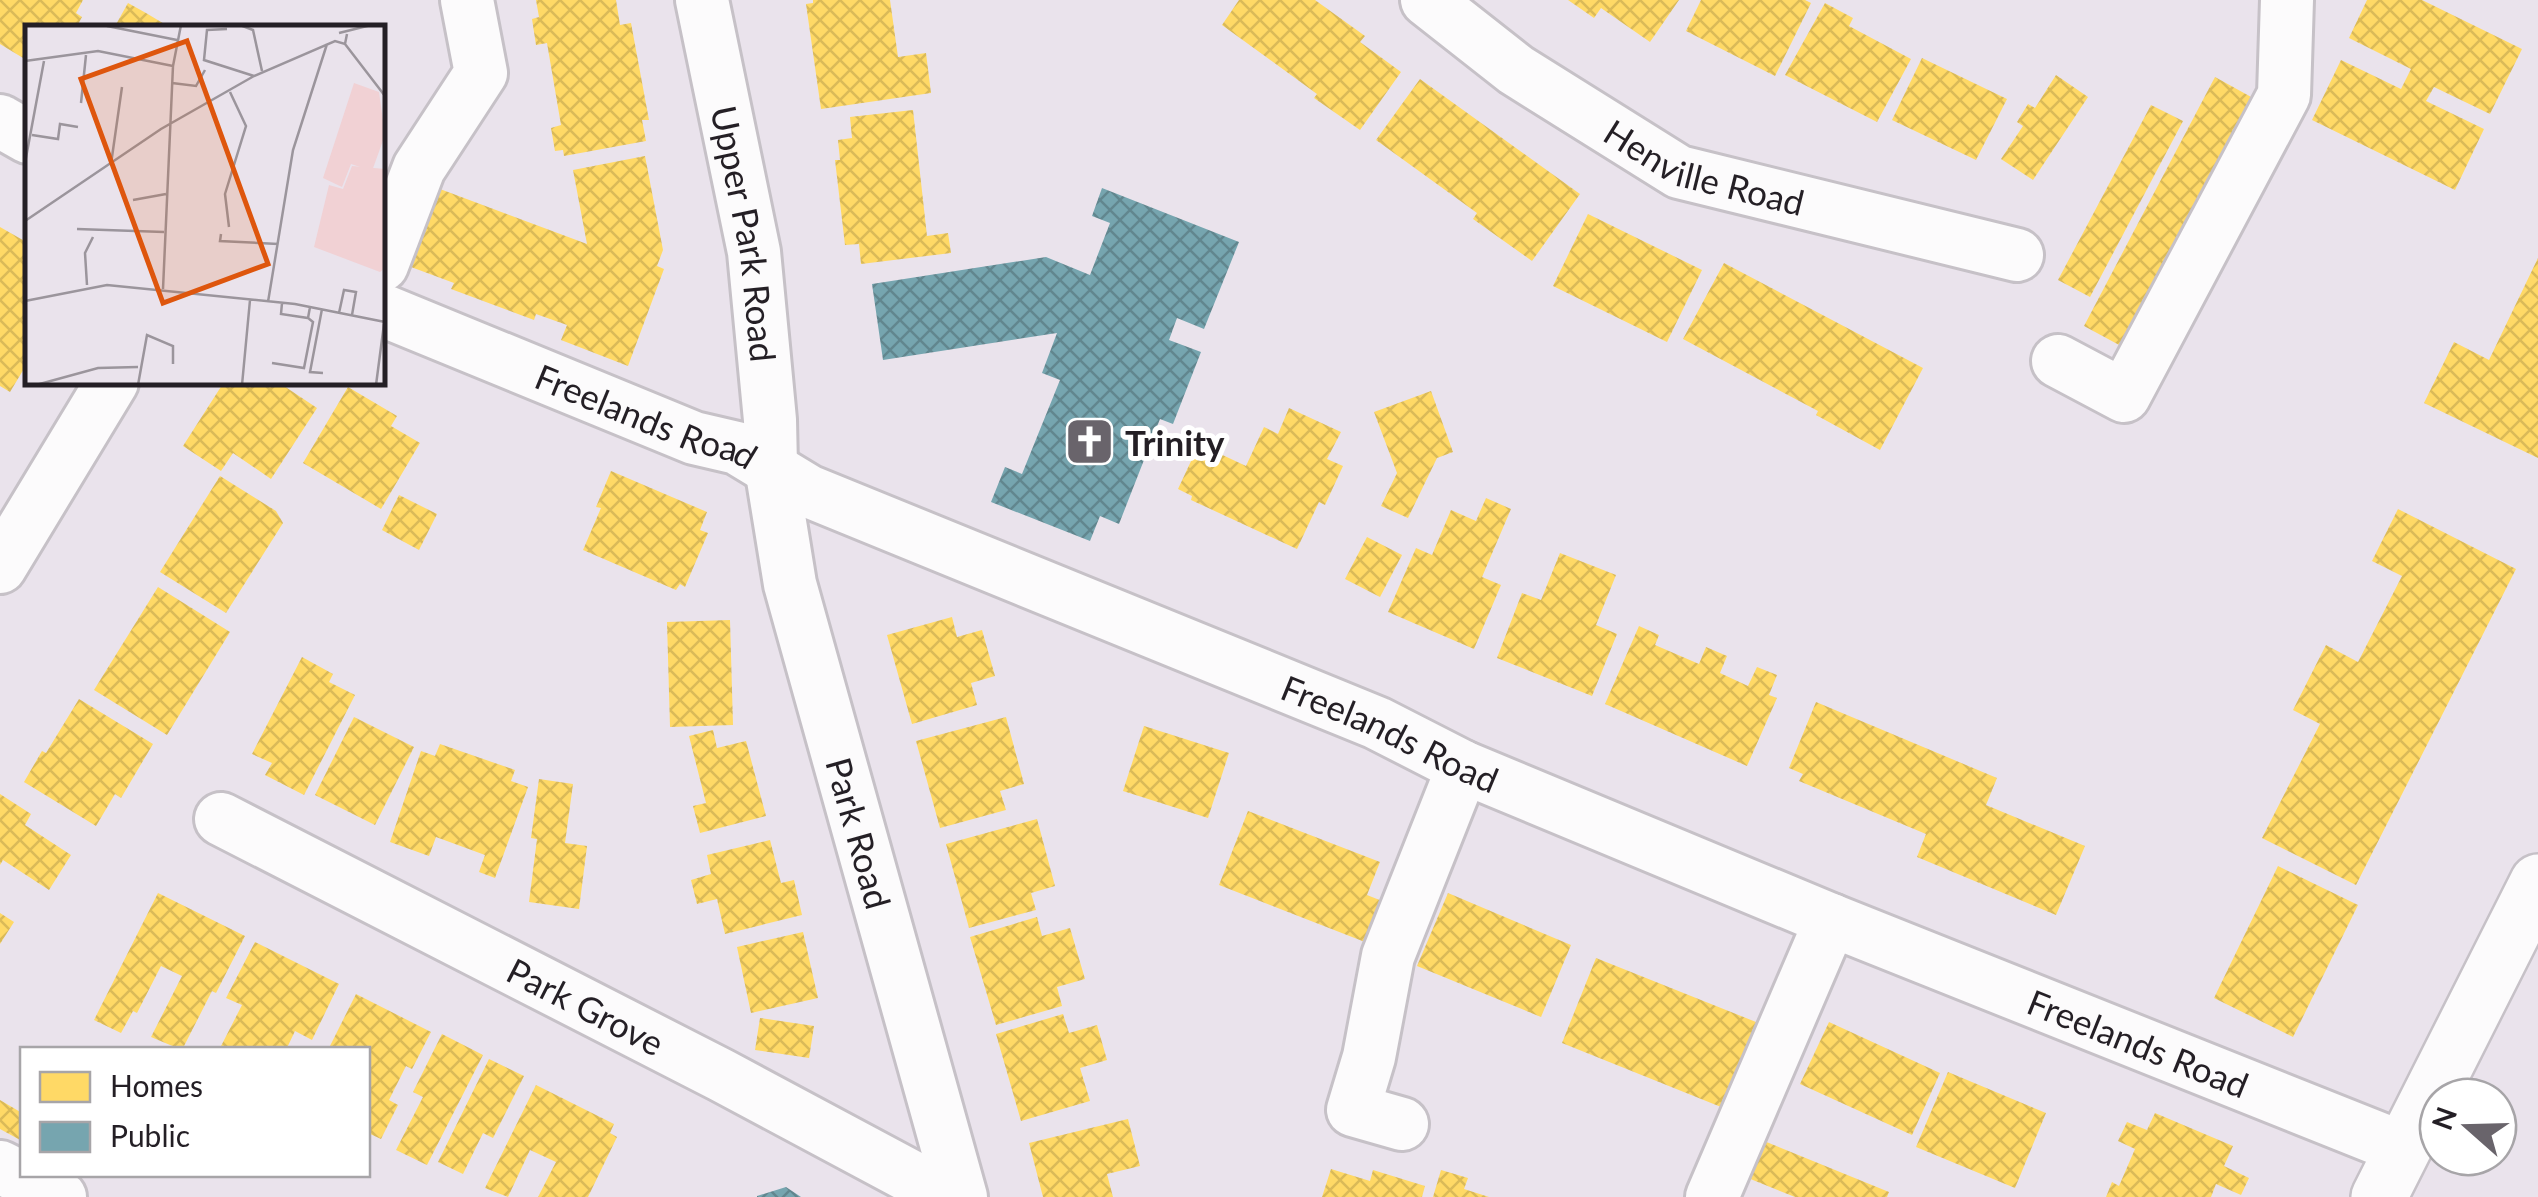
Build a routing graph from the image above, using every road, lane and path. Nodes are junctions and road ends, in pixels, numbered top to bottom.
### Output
1 (467, 0) edge
2 (702, 0) edge
3 (1427, 0) edge
4 (2287, 0) edge
5 (0, 121) edge
6 (25, 135) edge
7 (2017, 255) dead end
8 (385, 257) edge
9 (385, 311) edge
10 (2058, 361) dead end
11 (110, 385) edge
12 (772, 467) junction
13 (0, 567) edge
14 (1464, 766) junction
15 (220, 819) dead end
16 (2538, 882) edge
17 (1832, 920) junction
18 (1402, 1124) dead end
19 (2402, 1148) junction
20 (21, 1177) edge
21 (60, 1197) edge
22 (949, 1197) edge
23 (961, 1197) edge
24 (1712, 1197) edge
25 (2380, 1197) edge

1 - 8 street
2 - 12 street, Upper Park Road
3 - 7 street, Henville Road
4 - 10 street
5 - 6 street
9 - 12 street, Freelands Road
11 - 13 street
12 - 14 street, Freelands Road
12 - 23 street, Park Road
14 - 17 street, Freelands Road
14 - 18 street
15 - 22 street, Park Grove
16 - 19 main road
17 - 19 street, Freelands Road
17 - 24 street
19 - 25 main road
20 - 21 street

